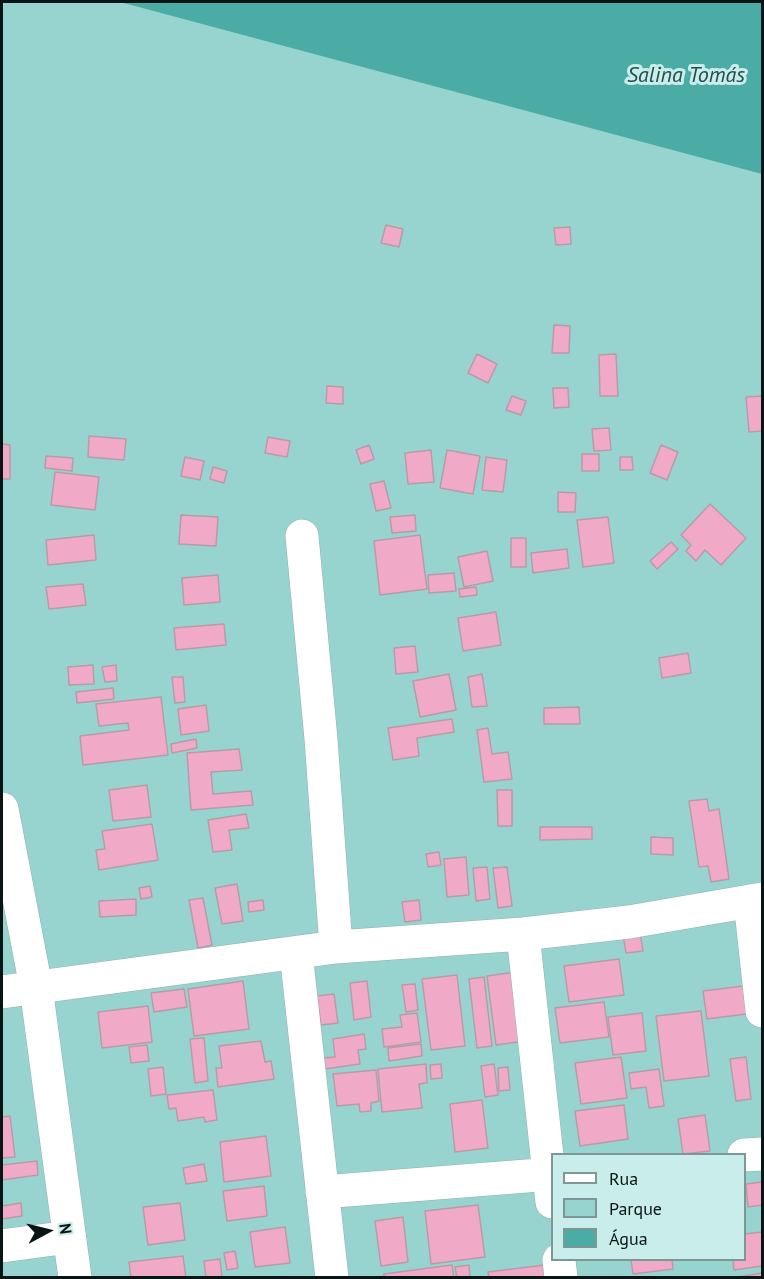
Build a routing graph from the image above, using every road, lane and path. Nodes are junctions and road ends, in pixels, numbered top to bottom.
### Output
1 (302, 536) dead end
2 (2, 809) edge
3 (756, 900) edge
4 (523, 934) junction
5 (336, 947) junction
6 (296, 953) junction
7 (36, 987) junction
8 (2, 992) edge
9 (762, 1011) edge
10 (762, 1154) edge
11 (746, 1155) edge
12 (551, 1183) edge
13 (321, 1192) junction
14 (69, 1237) junction
15 (2, 1246) edge
16 (559, 1261) edge
17 (75, 1278) edge
18 (332, 1278) edge
19 (561, 1278) edge

1 - 5 street
2 - 7 street
3 - 4 street
3 - 9 street
4 - 5 street
4 - 12 street
5 - 6 street
6 - 7 street
6 - 13 street
7 - 8 street
7 - 14 street
10 - 11 street
12 - 13 street
13 - 18 street
14 - 15 street
14 - 17 street
16 - 19 street

